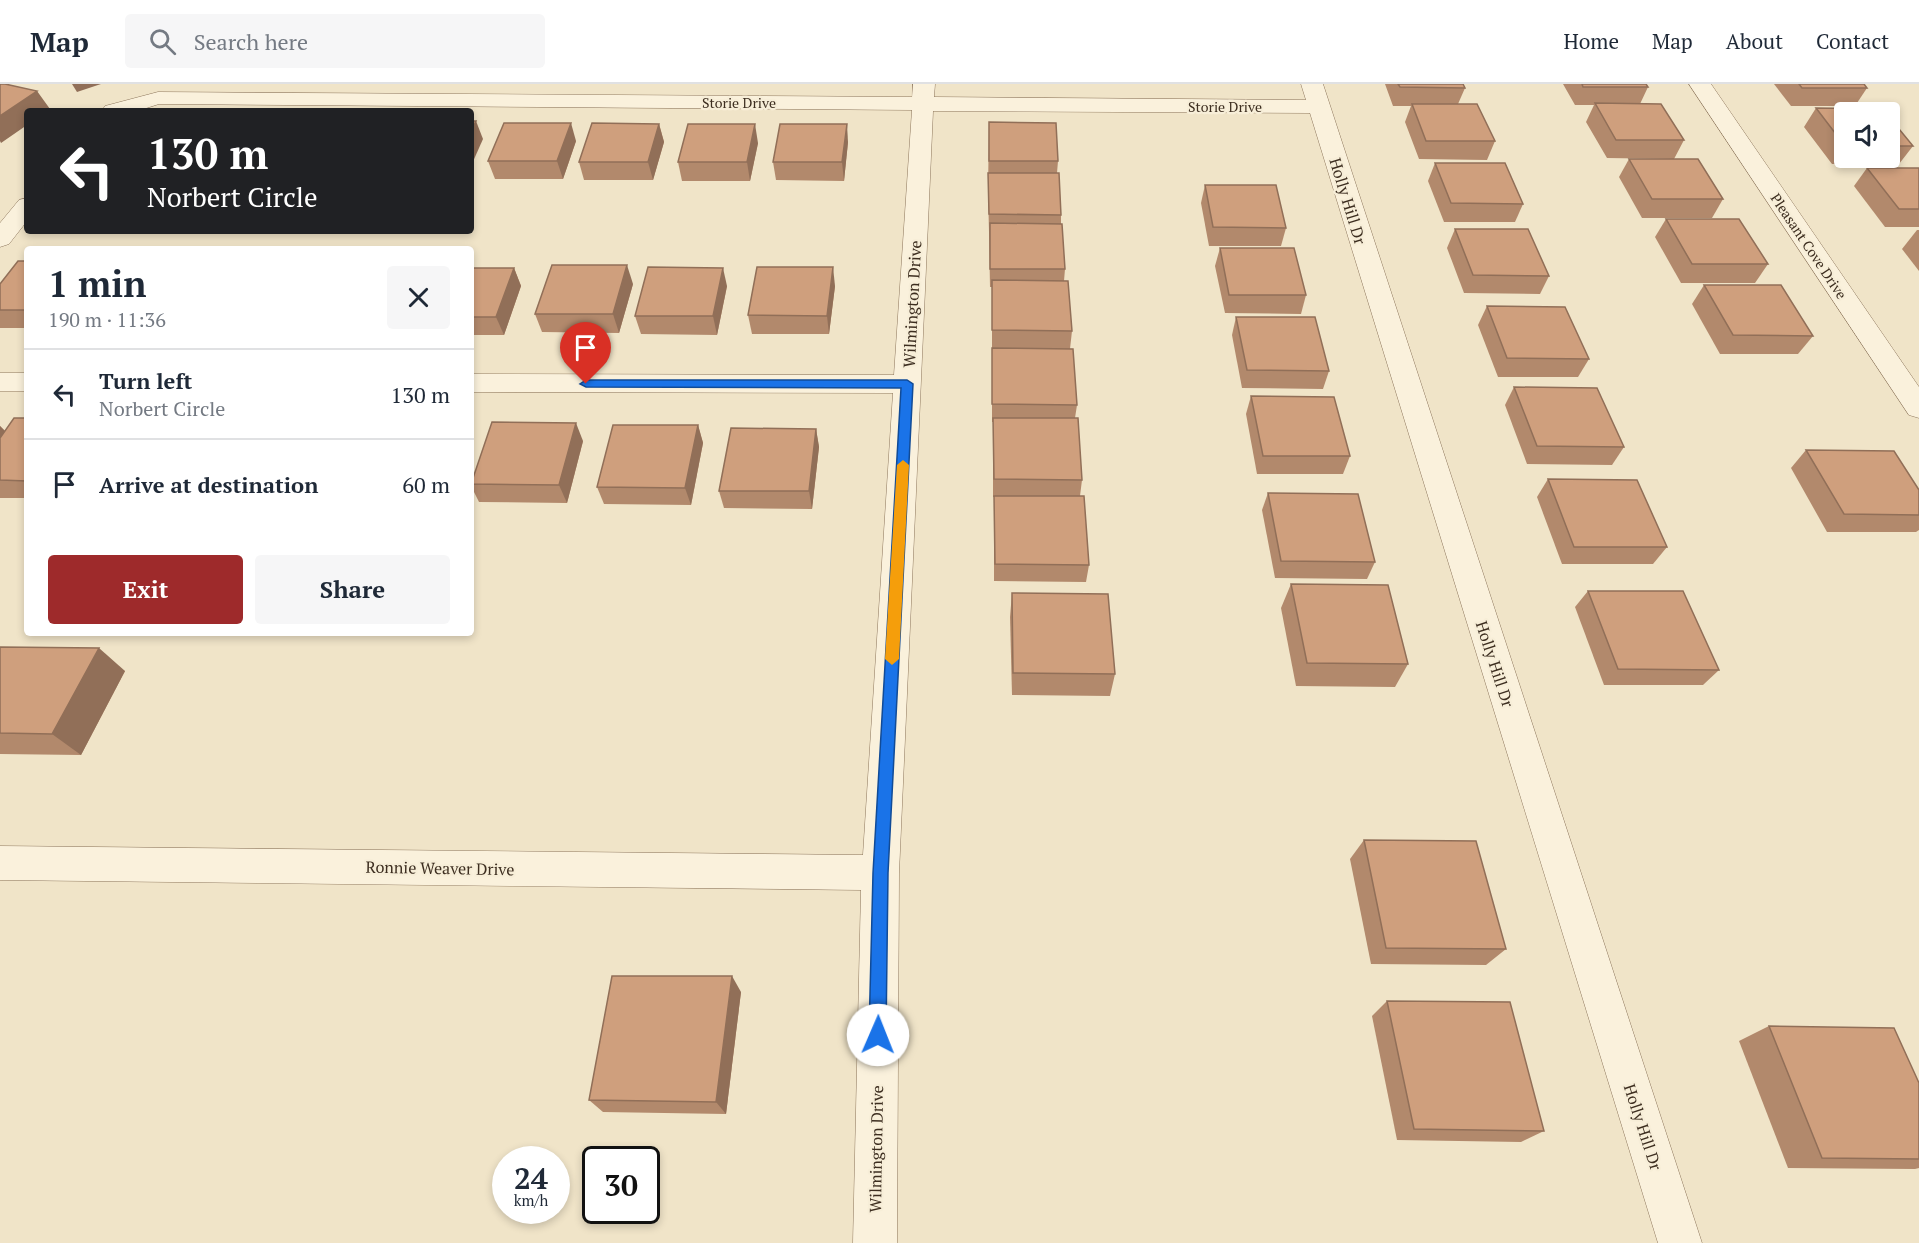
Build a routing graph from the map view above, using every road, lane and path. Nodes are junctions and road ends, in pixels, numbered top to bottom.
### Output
1 (1700, 84) edge
2 (924, 94) edge
3 (1316, 96) edge
4 (123, 108) edge
5 (24, 209) edge
6 (0, 239) edge
7 (0, 382) edge
8 (24, 382) edge
9 (474, 383) edge
10 (907, 384) junction
11 (1919, 408) edge
12 (0, 863) edge
13 (880, 873) junction
14 (875, 1243) edge
15 (1680, 1243) edge

1 - 11 street, Pleasant Cove Drive
2 - 3 street, Storie Drive
2 - 4 street, Storie Drive
2 - 10 street, Wilmington Drive
3 - 15 street, Holly Hill Dr
5 - 6 street
7 - 8 street
9 - 10 street
10 - 13 street, Wilmington Drive
12 - 13 street, Ronnie Weaver Drive
13 - 14 street, Wilmington Drive

